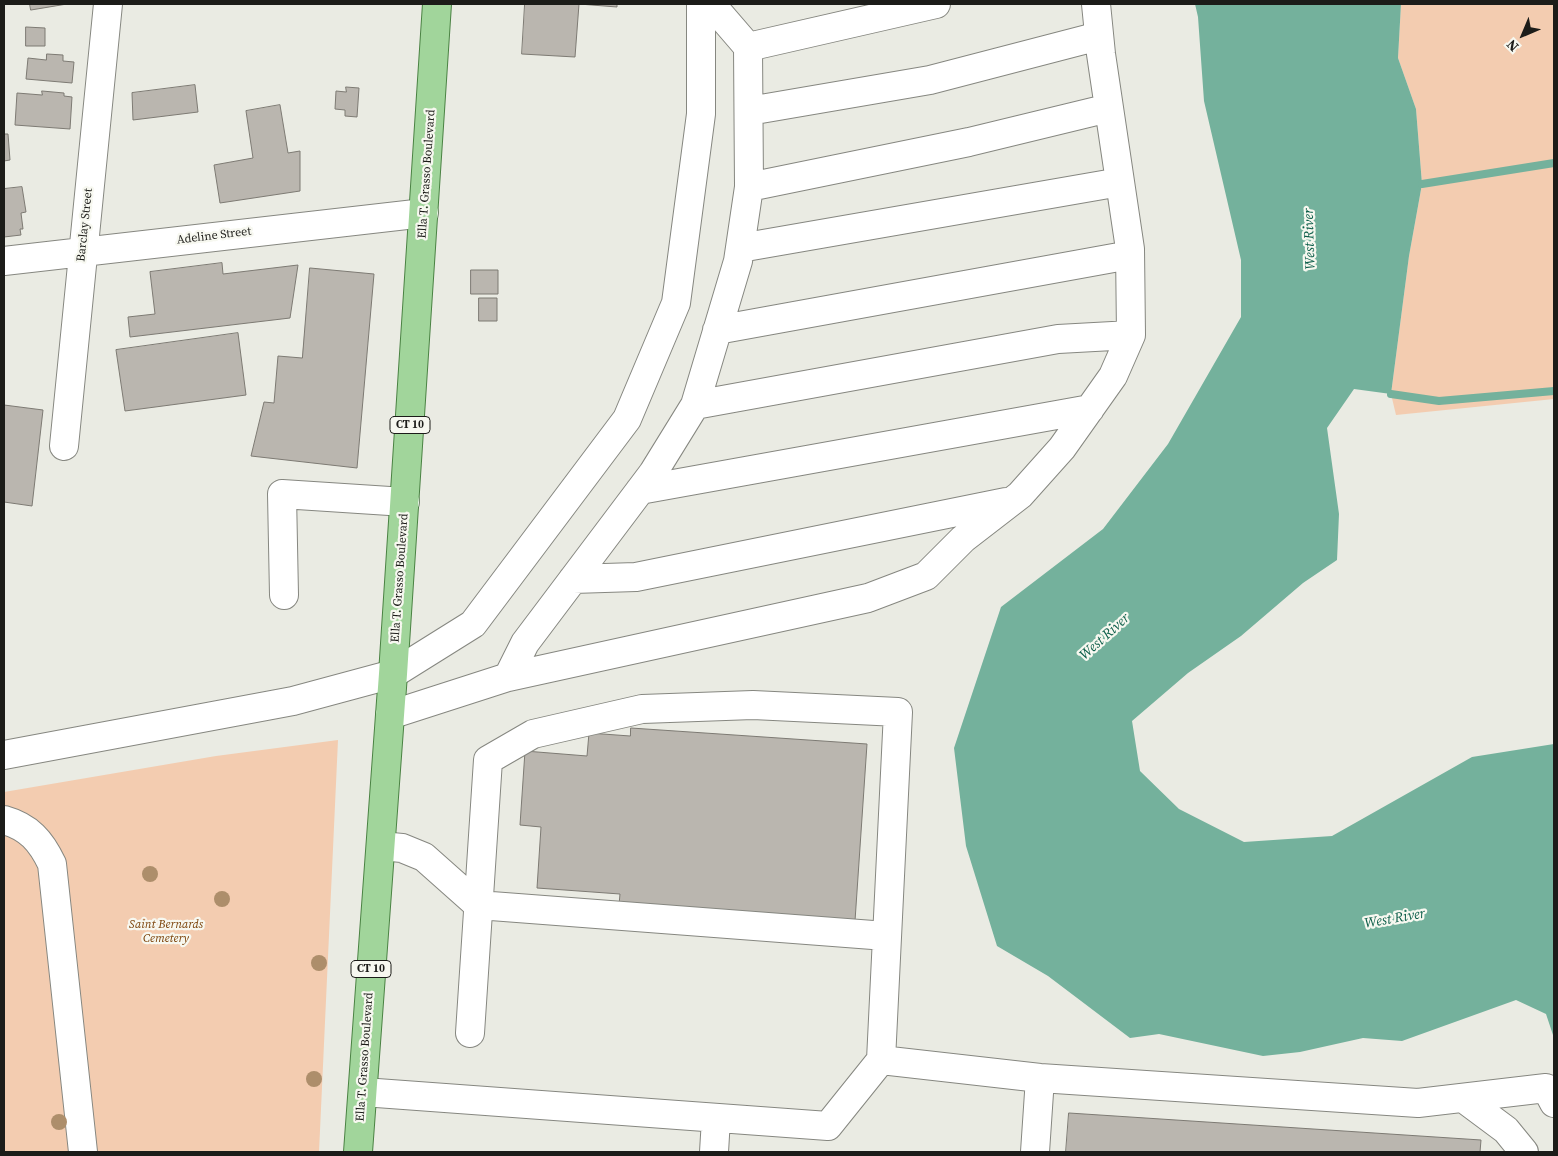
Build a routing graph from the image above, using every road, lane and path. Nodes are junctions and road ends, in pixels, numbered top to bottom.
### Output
1 (108, 4) edge
2 (437, 4) edge
3 (701, 4) edge
4 (711, 4) edge
5 (936, 4) edge
6 (1096, 4) edge
7 (1099, 36) junction
8 (748, 47) junction
9 (1109, 108) junction
10 (749, 111) junction
11 (1120, 182) junction
12 (749, 187) junction
13 (424, 213) junction
14 (740, 248) junction
15 (82, 252) junction
16 (1130, 255) junction
17 (4, 261) edge
18 (717, 330) junction
19 (1130, 335) junction
20 (695, 405) junction
21 (1090, 410) junction
22 (64, 446) dead end
23 (640, 490) junction
24 (1011, 501) junction
25 (405, 502) junction
26 (573, 579) junction
27 (284, 595) dead end
28 (393, 674) junction
29 (508, 678) junction
30 (390, 715) junction
31 (4, 755) edge
32 (4, 820) edge
33 (381, 846) junction
34 (478, 905) junction
35 (886, 936) junction
36 (470, 1033) dead end
37 (881, 1060) junction
38 (1040, 1078) junction
39 (363, 1092) junction
40 (1463, 1098) junction
41 (1554, 1103) edge
42 (716, 1119) junction
43 (83, 1152) edge
44 (358, 1152) edge
45 (714, 1152) edge
46 (1036, 1152) edge
47 (1524, 1152) edge

1 - 15 street, Barclay Street
2 - 13 main road, Ella T. Grasso Boulevard / CT 10
3 - 28 street
4 - 8 street
5 - 8 street
6 - 7 street
7 - 9 street
7 - 10 street
8 - 10 street
9 - 11 street
9 - 12 street
10 - 12 street
11 - 14 street
11 - 16 street
12 - 14 street
13 - 15 street, Adeline Street
13 - 25 main road, Ella T. Grasso Boulevard / CT 10
14 - 18 street
15 - 17 street, Adeline Street
15 - 22 street, Barclay Street
16 - 18 street
16 - 19 street
18 - 20 street
19 - 20 street
19 - 21 street
20 - 23 street
21 - 23 street
21 - 24 street
23 - 26 street
24 - 26 street
24 - 29 street
25 - 27 street
25 - 28 main road, Ella T. Grasso Boulevard / CT 10
26 - 29 street
28 - 30 main road, Ella T. Grasso Boulevard / CT 10
28 - 31 street
29 - 30 street
30 - 33 main road, Ella T. Grasso Boulevard / CT 10
32 - 43 street
33 - 34 street
33 - 39 main road, Ella T. Grasso Boulevard / CT 10
34 - 35 street
34 - 35 street
34 - 36 street
35 - 37 street
37 - 38 street
37 - 42 street
38 - 40 street
38 - 46 street
39 - 42 street
39 - 44 main road, Ella T. Grasso Boulevard / CT 10
40 - 41 street
40 - 47 street
42 - 45 street

